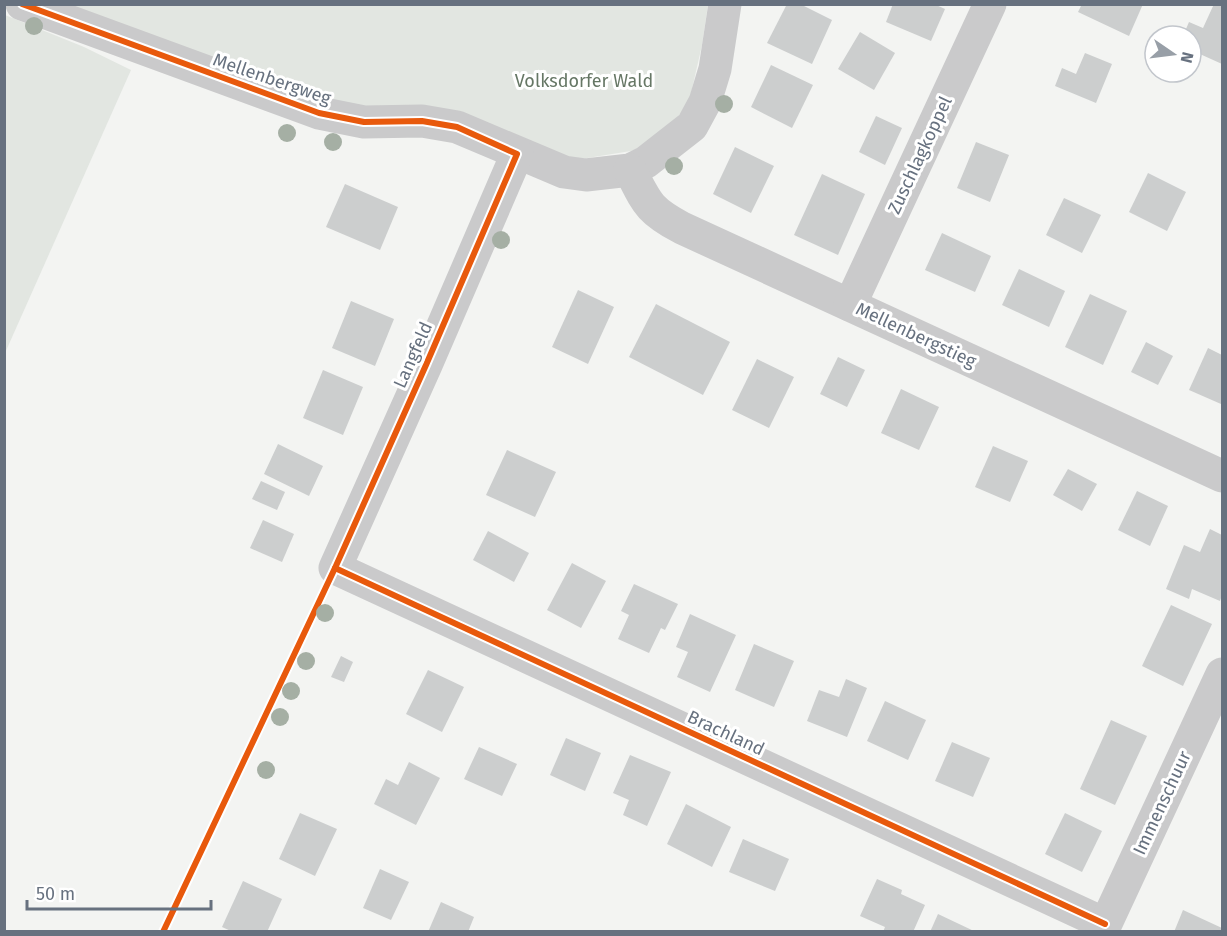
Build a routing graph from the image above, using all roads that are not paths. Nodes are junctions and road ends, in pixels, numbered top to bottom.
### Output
1 (22, 4) edge
2 (725, 4) edge
3 (990, 4) edge
4 (517, 154) junction
5 (630, 170) junction
6 (850, 305) junction
7 (1222, 476) edge
8 (335, 568) joint
9 (1222, 674) edge
10 (1211, 731) edge
11 (1103, 928) edge

1 - 4 street, Mellenbergweg
2 - 5 street, Mellenbergweg
3 - 6 street, Zuschlagkoppel
4 - 5 street, Mellenbergweg
4 - 8 street, Langfeld
5 - 6 street, Mellenbergstieg
6 - 7 street, Mellenbergstieg
8 - 11 street, Brachland
9 - 10 street, Immenschuur
10 - 11 street, Immenschuur

